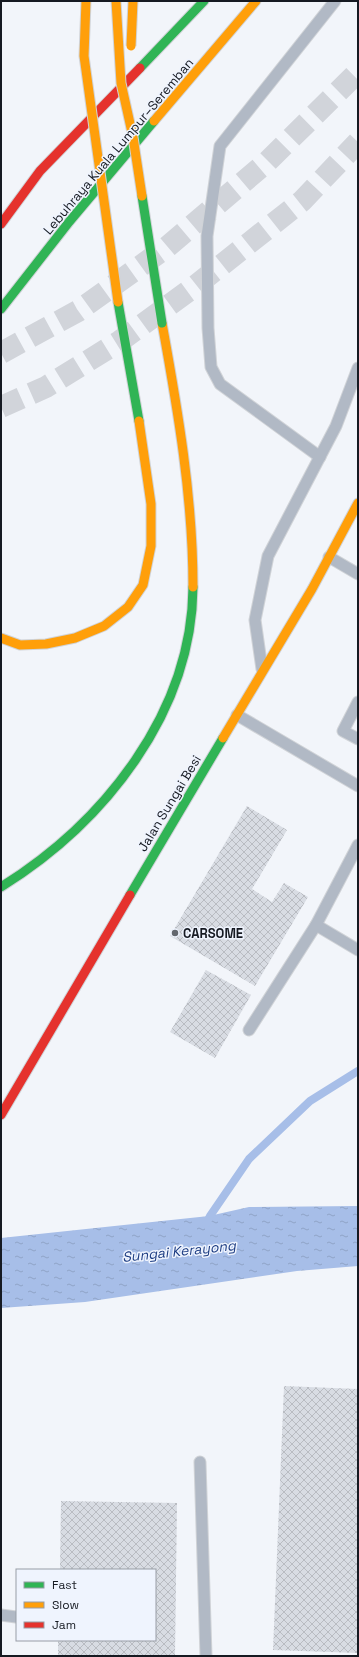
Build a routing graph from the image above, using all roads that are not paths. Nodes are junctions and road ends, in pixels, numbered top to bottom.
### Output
1 (86, 1) edge
2 (116, 1) edge
3 (133, 1) edge
4 (204, 1) edge
5 (256, 1) edge
6 (335, 1) edge
7 (134, 137) junction
8 (1, 224) edge
9 (1, 309) edge
10 (358, 368) edge
11 (320, 457) junction
12 (358, 503) edge
13 (329, 557) junction
14 (358, 574) edge
15 (1, 638) edge
16 (262, 672) junction
17 (358, 702) edge
18 (237, 715) junction
19 (358, 739) edge
20 (358, 786) edge
21 (358, 845) edge
22 (1, 887) edge
23 (316, 925) junction
24 (358, 950) edge
25 (249, 1030) dead end
26 (1, 1115) edge
27 (200, 1462) dead end
28 (1, 1615) edge
29 (16, 1617) edge
30 (206, 1656) edge

1 - 15 main road, bridge
2 - 7 main road, bridge
3 - 7 main road, bridge
4 - 8 main road
5 - 9 main road, Lebuhraya Kuala Lumpur–Seremban
6 - 11 lane
7 - 22 main road, bridge
10 - 11 lane
11 - 16 lane
12 - 13 main road, Jalan Sungai Besi
13 - 14 lane
13 - 16 main road, Jalan Sungai Besi
16 - 18 main road, Jalan Sungai Besi
17 - 19 lane
18 - 20 lane
18 - 26 main road, Jalan Sungai Besi
21 - 23 lane
23 - 24 lane
23 - 25 lane
27 - 30 lane
28 - 29 lane

